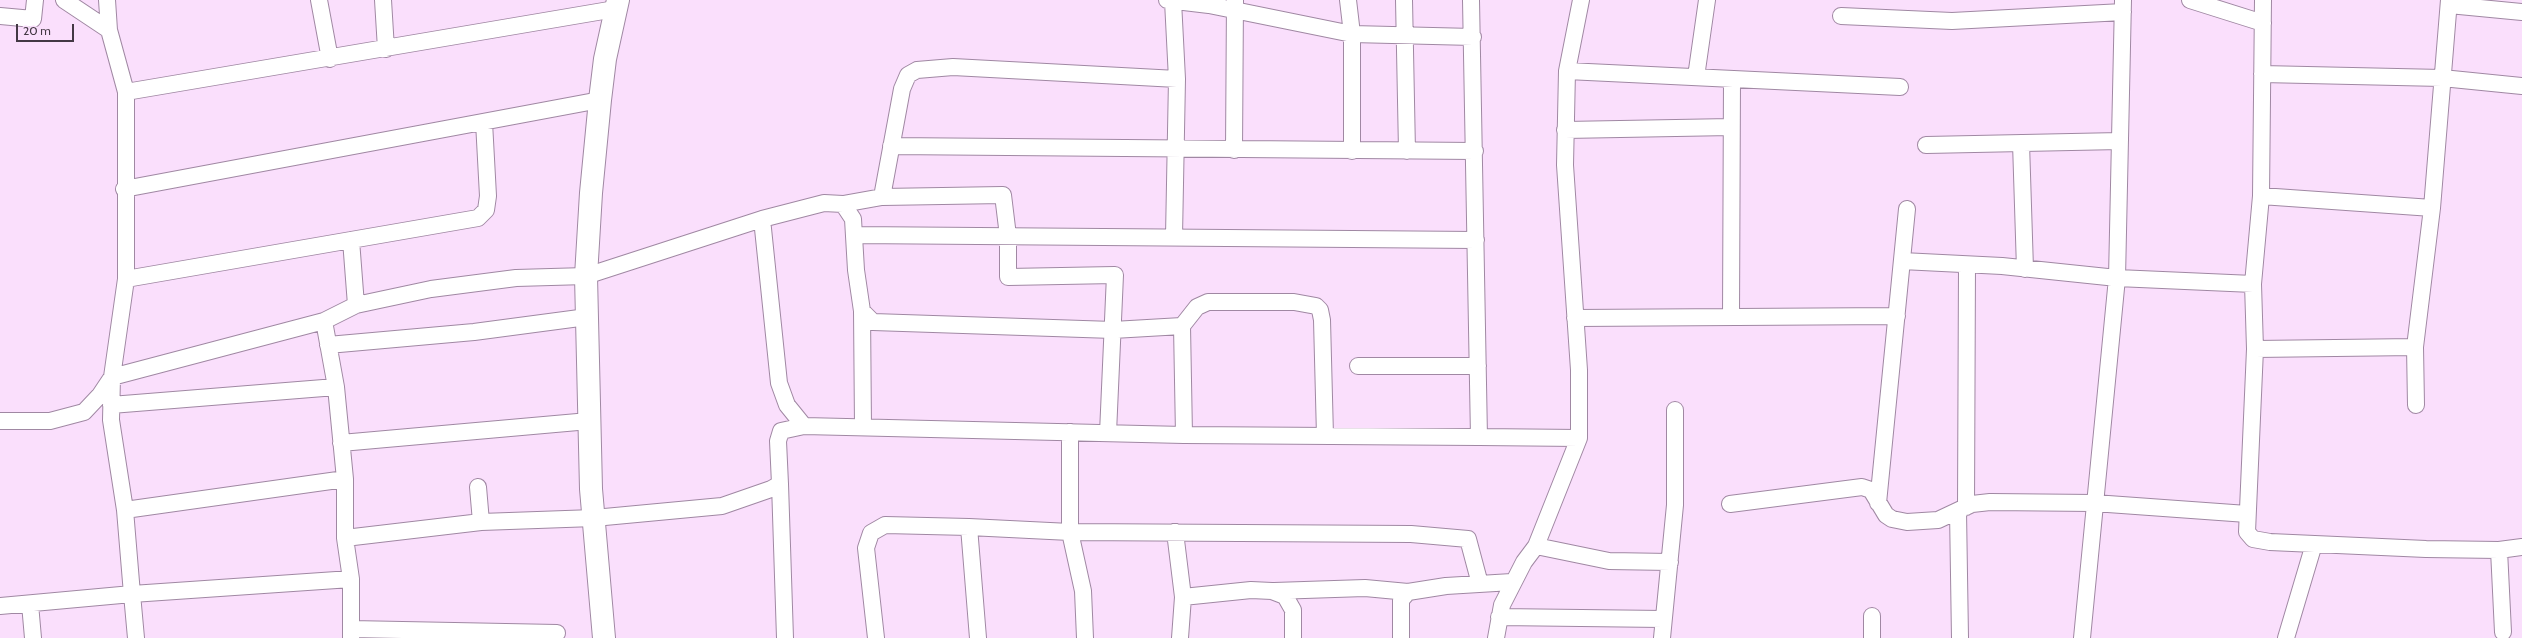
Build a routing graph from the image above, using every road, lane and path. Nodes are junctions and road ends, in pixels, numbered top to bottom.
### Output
1 (35, 0) edge
2 (64, 0) edge
3 (107, 0) edge
4 (319, 0) edge
5 (383, 0) edge
6 (1170, 0) edge
7 (1348, 0) edge
8 (1404, 0) edge
9 (1471, 0) edge
10 (1581, 0) edge
11 (1707, 0) edge
12 (2190, 0) edge
13 (2263, 0) edge
14 (2449, 2) edge
15 (616, 4) edge
16 (1234, 5) edge
17 (2123, 6) edge
18 (2522, 12) edge
19 (0, 16) edge
20 (1841, 16) dead end
21 (2263, 23) junction
22 (109, 30) junction
23 (1352, 34) junction
24 (1403, 36) junction
25 (1473, 37) junction
26 (386, 49) junction
27 (330, 59) junction
28 (1567, 70) junction
29 (2262, 74) junction
30 (1696, 77) junction
31 (2442, 78) junction
32 (1177, 79) junction
33 (1732, 79) junction
34 (2522, 86) edge
35 (1900, 87) dead end
36 (126, 92) junction
37 (600, 100) junction
38 (484, 122) junction
39 (1731, 127) junction
40 (1566, 130) junction
41 (2120, 141) junction
42 (2021, 143) junction
43 (1926, 145) dead end
44 (891, 146) junction
45 (1177, 150) junction
46 (1234, 150) junction
47 (1352, 151) junction
48 (1407, 151) junction
49 (1475, 151) junction
50 (124, 189) junction
51 (2261, 196) junction
52 (882, 197) junction
53 (843, 204) junction
54 (2432, 208) junction
55 (1907, 209) dead end
56 (762, 218) junction
57 (854, 235) junction
58 (1008, 236) junction
59 (1174, 236) junction
60 (351, 240) junction
61 (1476, 240) junction
62 (1902, 261) junction
63 (1967, 265) junction
64 (2025, 269) junction
65 (586, 276) junction
66 (126, 278) junction
67 (2118, 278) junction
68 (2253, 284) junction
69 (356, 305) junction
70 (862, 311) junction
71 (1897, 316) junction
72 (587, 317) junction
73 (1731, 317) junction
74 (1575, 318) junction
75 (324, 322) junction
76 (1182, 326) junction
77 (1113, 330) junction
78 (328, 345) junction
79 (2415, 347) junction
80 (2255, 349) junction
81 (1358, 366) dead end
82 (1478, 366) junction
83 (112, 377) junction
84 (336, 387) junction
85 (2416, 405) dead end
86 (1675, 410) dead end
87 (84, 412) junction
88 (111, 413) junction
89 (0, 421) edge
90 (589, 421) junction
91 (804, 426) junction
92 (863, 427) junction
93 (1070, 432) junction
94 (1108, 433) junction
95 (1184, 435) junction
96 (1325, 436) junction
97 (1479, 437) junction
98 (1579, 438) junction
99 (341, 443) junction
100 (345, 479) junction
101 (780, 484) junction
102 (478, 487) dead end
103 (1878, 503) junction
104 (2094, 503) junction
105 (1730, 504) dead end
106 (1962, 509) junction
107 (125, 510) junction
108 (2248, 514) junction
109 (594, 518) junction
110 (480, 522) junction
111 (969, 528) junction
112 (1070, 532) junction
113 (1175, 532) junction
114 (345, 538) junction
115 (2314, 544) junction
116 (1536, 546) junction
117 (2522, 547) edge
118 (2500, 550) junction
119 (1670, 562) junction
120 (351, 579) junction
121 (1512, 582) junction
122 (1480, 584) junction
123 (1272, 591) junction
124 (1408, 592) junction
125 (132, 594) junction
126 (1183, 597) junction
127 (30, 604) junction
128 (0, 606) edge
129 (1872, 616) dead end
130 (1499, 617) junction
131 (1663, 619) junction
132 (2503, 632) dead end
133 (351, 633) edge
134 (557, 633) dead end
135 (33, 638) edge
136 (136, 638) edge
137 (604, 638) edge
138 (786, 638) edge
139 (876, 638) edge
140 (978, 638) edge
141 (1085, 638) edge
142 (1180, 638) edge
143 (1293, 638) edge
144 (1401, 638) edge
145 (1496, 638) edge
146 (1662, 638) edge
147 (1872, 638) edge
148 (1960, 638) edge
149 (2082, 638) edge
150 (2286, 638) edge

1 - 19 street
2 - 22 street
3 - 22 street
4 - 27 street
5 - 26 street
6 - 16 street
6 - 32 street
7 - 23 street
8 - 24 street
9 - 25 street
10 - 28 street
11 - 30 street
12 - 21 street
13 - 21 street
14 - 18 street
14 - 31 street
15 - 26 street
15 - 37 street
16 - 23 street
16 - 46 street
17 - 20 street
17 - 41 street
21 - 29 street
22 - 36 street
23 - 24 street
23 - 47 street
24 - 25 street
24 - 48 street
25 - 49 street
26 - 27 street
27 - 36 street
28 - 30 street
28 - 40 street
29 - 31 street
29 - 51 street
30 - 33 street
31 - 34 street
31 - 54 street
32 - 44 street
32 - 45 street
33 - 35 street
33 - 39 street
36 - 50 street
37 - 38 street
37 - 65 street
38 - 50 street
38 - 60 street
39 - 40 street
39 - 73 street
40 - 74 street
41 - 42 street
41 - 67 street
42 - 43 street
42 - 64 street
44 - 45 street
44 - 52 street
45 - 46 street
45 - 59 street
46 - 47 street
47 - 48 street
48 - 49 street
49 - 61 street
50 - 66 street
51 - 54 street
51 - 68 street
52 - 53 street
52 - 58 street
53 - 56 street
53 - 57 street
54 - 79 street
55 - 62 street
56 - 65 street
56 - 91 street
57 - 58 street
57 - 70 street
58 - 59 street
58 - 77 street
59 - 61 street
60 - 66 street
60 - 69 street
61 - 82 street
62 - 63 street
62 - 71 street
63 - 64 street
63 - 106 street
64 - 67 street
65 - 69 street
65 - 72 street
66 - 83 street
67 - 68 street
67 - 104 street
68 - 80 street
69 - 75 street
70 - 77 street
70 - 92 street
71 - 73 street
71 - 103 street
72 - 78 street
72 - 90 street
73 - 74 street
74 - 98 street
75 - 78 street
75 - 83 street
76 - 77 street
76 - 95 street
76 - 96 street
77 - 94 street
78 - 84 street
79 - 80 street
79 - 85 street
80 - 108 street
81 - 82 street
82 - 97 street
83 - 87 street
83 - 88 street
84 - 88 street
84 - 99 street
86 - 119 street
87 - 88 street
87 - 89 street
88 - 107 street
90 - 99 street
90 - 109 street
91 - 92 street
91 - 101 street
92 - 93 street
93 - 94 street
93 - 112 street
94 - 95 street
95 - 96 street
96 - 97 street
97 - 98 street
98 - 116 street
99 - 100 street
100 - 107 street
100 - 114 street
101 - 109 street
101 - 138 street
102 - 110 street
103 - 105 street
103 - 106 street
104 - 106 street
104 - 108 street
104 - 149 street
106 - 148 street
107 - 125 street
108 - 115 street
109 - 110 street
109 - 137 street
110 - 114 street
111 - 112 street
111 - 139 street
111 - 140 street
112 - 113 street
112 - 141 street
113 - 122 street
113 - 126 street
114 - 120 street
115 - 118 street
115 - 150 street
116 - 119 street
116 - 121 street
117 - 118 street
118 - 132 street
119 - 131 street
120 - 125 street
120 - 133 street
121 - 122 street
121 - 130 street
122 - 124 street
123 - 124 street
123 - 126 street
123 - 143 street
124 - 144 street
125 - 127 street
125 - 136 street
126 - 142 street
127 - 128 street
127 - 135 street
129 - 147 street
130 - 131 street
130 - 145 street
131 - 146 street
133 - 134 street

